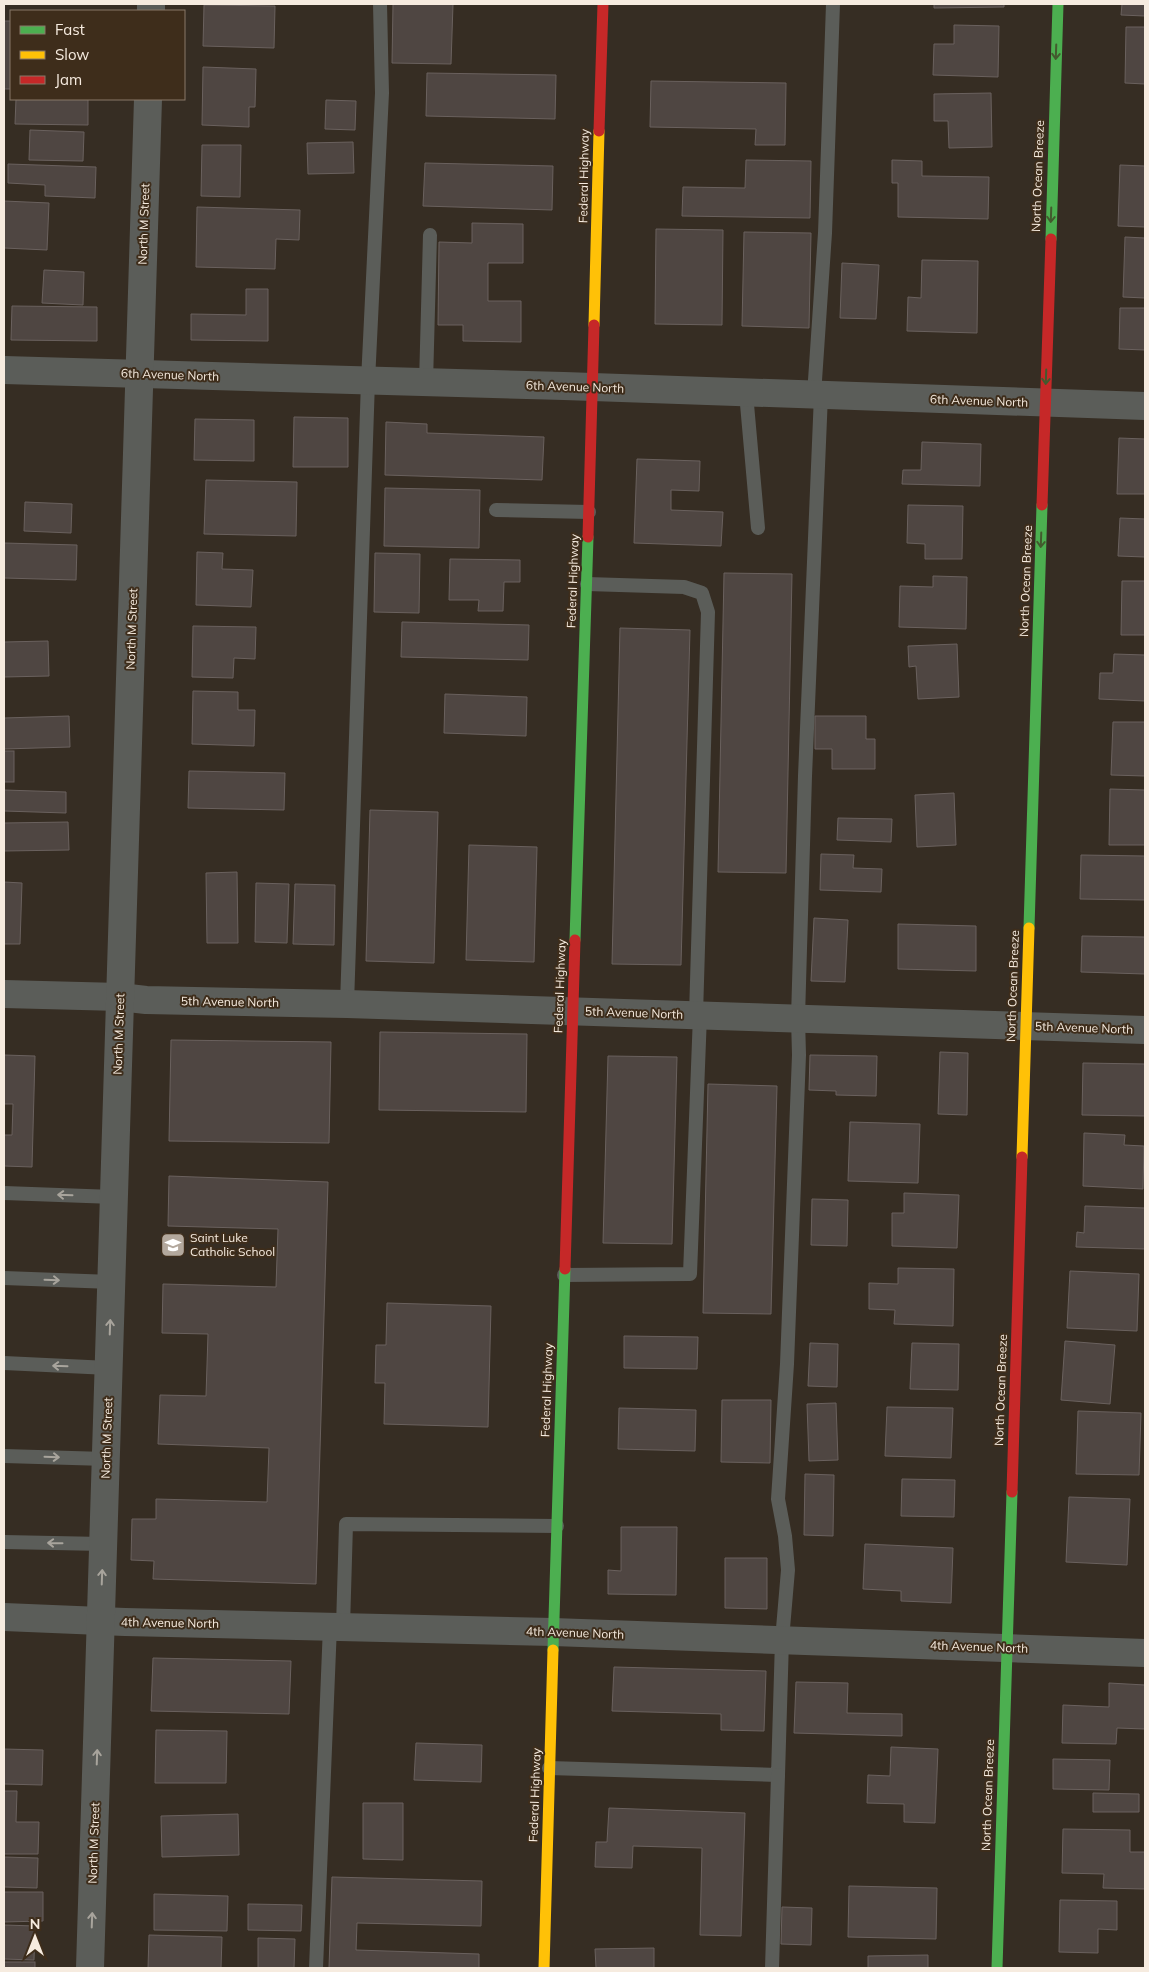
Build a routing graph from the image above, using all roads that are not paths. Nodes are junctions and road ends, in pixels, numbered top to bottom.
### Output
1 (380, 4) edge
2 (604, 4) edge
3 (833, 4) edge
4 (1058, 4) edge
5 (148, 100) edge
6 (430, 235) dead end
7 (4, 370) edge
8 (140, 375) junction
9 (368, 381) junction
10 (426, 383) junction
11 (594, 388) junction
12 (746, 393) junction
13 (817, 395) junction
14 (1045, 403) junction
15 (1145, 406) edge
16 (496, 510) dead end
17 (590, 512) junction
18 (758, 528) dead end
19 (587, 584) junction
20 (4, 994) edge
21 (120, 997) junction
22 (347, 1004) junction
23 (573, 1011) junction
24 (698, 1015) junction
25 (798, 1018) junction
26 (1026, 1026) junction
27 (1145, 1030) edge
28 (4, 1193) edge
29 (114, 1197) junction
30 (564, 1275) junction
31 (4, 1278) edge
32 (112, 1282) junction
33 (4, 1363) edge
34 (109, 1368) junction
35 (4, 1456) edge
36 (106, 1459) junction
37 (557, 1526) junction
38 (4, 1542) edge
39 (103, 1544) junction
40 (4, 1617) edge
41 (101, 1620) junction
42 (337, 1626) junction
43 (553, 1632) junction
44 (782, 1640) junction
45 (1006, 1648) junction
46 (1145, 1653) edge
47 (549, 1768) junction
48 (778, 1775) junction
49 (90, 1968) edge
50 (316, 1968) edge
51 (544, 1968) edge
52 (772, 1968) edge
53 (997, 1968) edge

1 - 9 lane
2 - 11 main road, Federal Highway
3 - 13 lane
4 -> 14 main road, North Ocean Breeze
5 - 8 street, North M Street
6 - 10 lane
7 - 8 street, 6th Avenue North
8 - 9 street, 6th Avenue North
8 - 21 street, North M Street
9 - 10 street, 6th Avenue North
9 - 22 lane
10 - 11 street, 6th Avenue North
11 - 12 street, 6th Avenue North
11 - 17 main road, Federal Highway
12 - 13 street, 6th Avenue North
12 - 18 lane
13 - 14 street, 6th Avenue North
13 - 25 lane
14 - 15 street, 6th Avenue North
14 -> 26 main road, North Ocean Breeze
16 - 17 lane
17 - 19 main road, Federal Highway
19 - 23 main road, Federal Highway
19 - 24 lane
20 - 21 street, 5th Avenue North
21 - 22 street, 5th Avenue North
21 - 29 street, North M Street
22 - 23 street, 5th Avenue North
23 - 24 street, 5th Avenue North
23 - 30 main road, Federal Highway
24 - 25 street, 5th Avenue North
24 - 30 lane
25 - 26 street, 5th Avenue North
25 - 44 lane
26 - 27 street, 5th Avenue North
26 - 45 main road, North Ocean Breeze
29 -> 28 lane
29 - 32 street, North M Street
30 - 37 main road, Federal Highway
31 -> 32 lane
34 -> 32 street, North M Street
34 -> 33 lane
34 - 36 street, North M Street
35 -> 36 lane
36 - 39 street, North M Street
37 - 42 lane
37 - 43 main road, Federal Highway
39 -> 38 lane
41 -> 39 street, North M Street
40 - 41 street, 4th Avenue North
41 - 42 street, 4th Avenue North
49 -> 41 street, North M Street
42 - 43 street, 4th Avenue North
42 - 50 lane
43 - 44 street, 4th Avenue North
43 - 47 main road, Federal Highway
44 - 45 street, 4th Avenue North
44 - 48 lane
45 - 46 street, 4th Avenue North
45 - 53 main road, North Ocean Breeze
47 - 48 lane
47 - 51 main road, Federal Highway
48 - 52 lane

